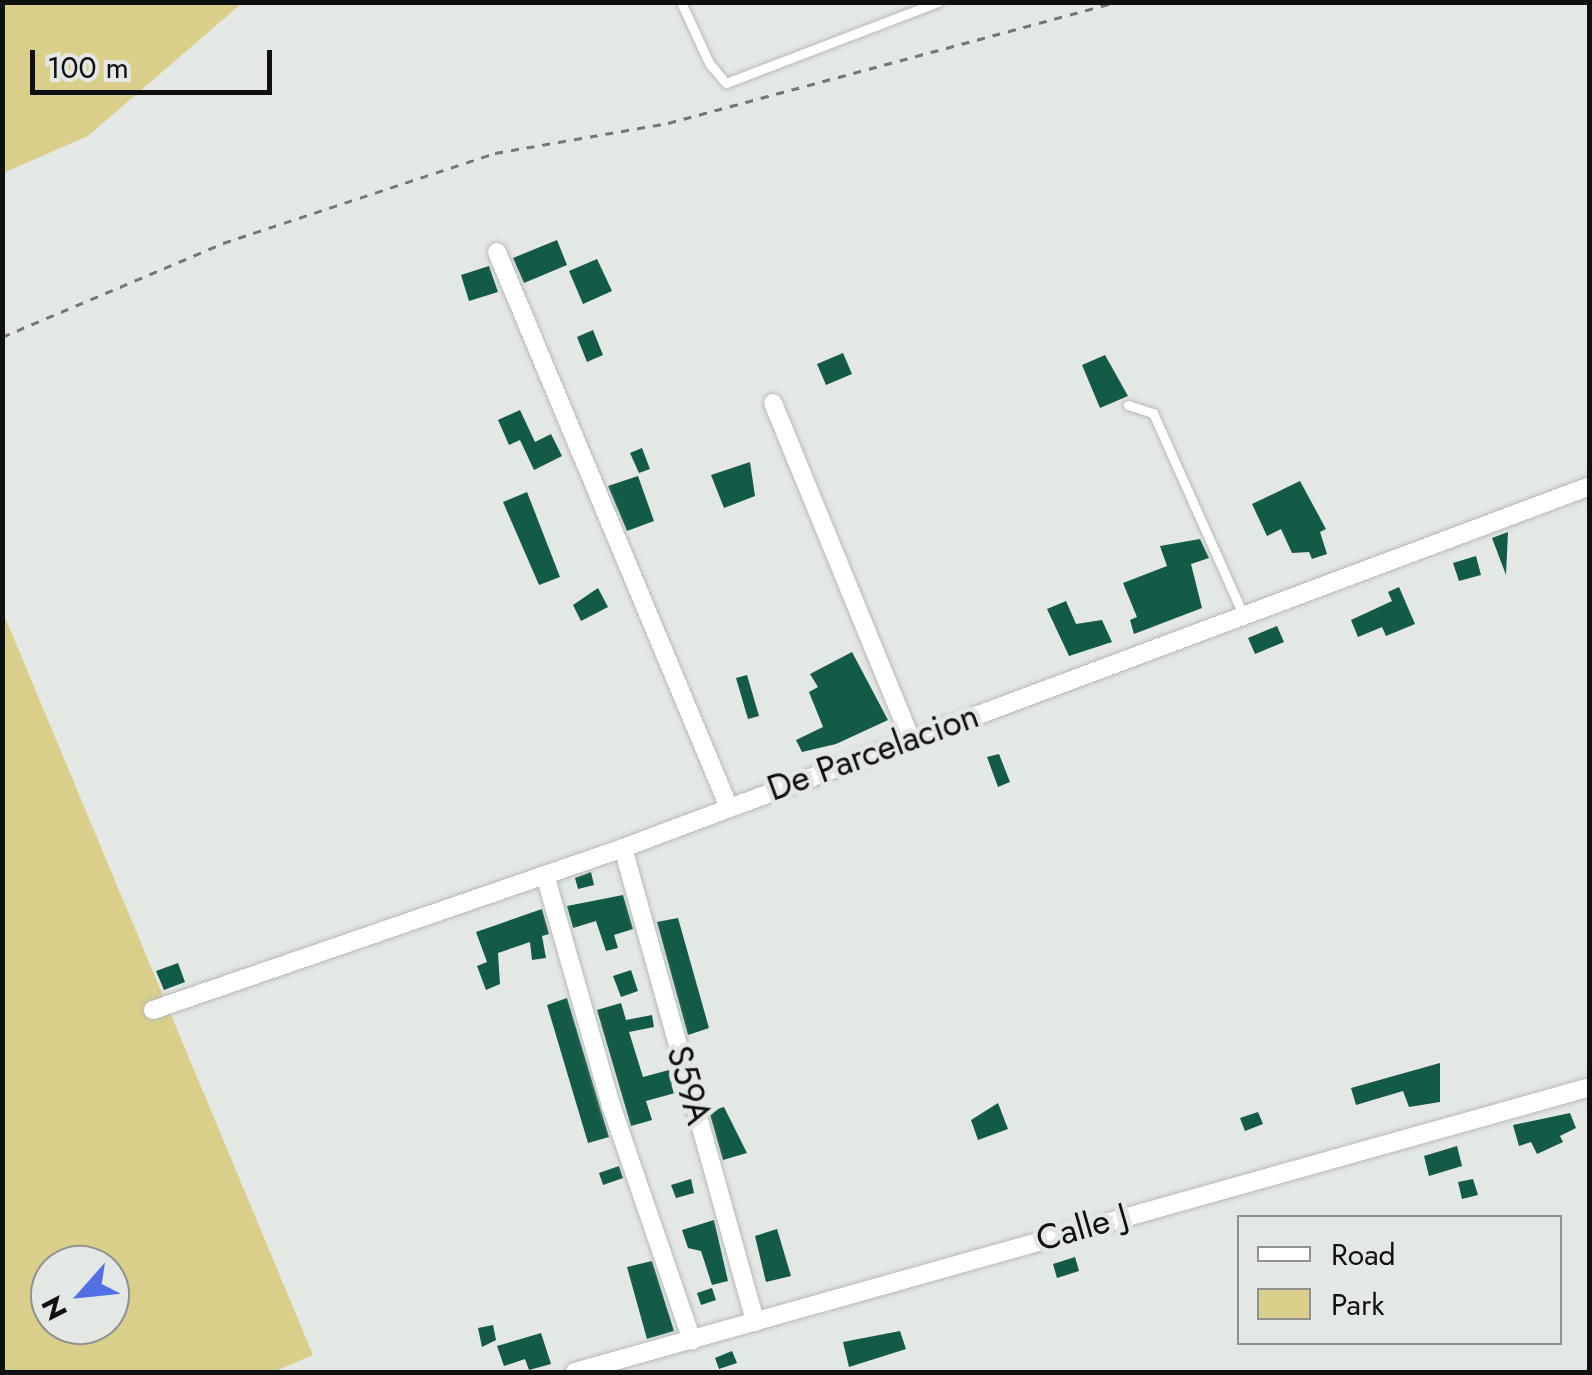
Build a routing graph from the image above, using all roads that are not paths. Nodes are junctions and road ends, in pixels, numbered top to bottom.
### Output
1 (681, 2) edge
2 (938, 2) edge
3 (497, 252) dead end
4 (773, 403) dead end
5 (1128, 405) dead end
6 (1590, 486) edge
7 (1243, 614) junction
8 (910, 739) junction
9 (728, 805) junction
10 (623, 848) junction
11 (545, 875) junction
12 (154, 1010) dead end
13 (1590, 1087) edge
14 (754, 1322) junction
15 (692, 1340) junction
16 (575, 1372) edge

1 - 2 lane
3 - 9 street
4 - 8 street
5 - 7 lane
6 - 7 street, De Parcelacion
7 - 8 street, De Parcelacion
8 - 9 street, De Parcelacion
9 - 10 street, De Parcelacion
10 - 11 street, De Parcelacion
10 - 14 street, S59A
11 - 12 street, De Parcelacion
11 - 15 street
13 - 14 street, Calle J
14 - 15 street, Calle J
15 - 16 street, Calle J

